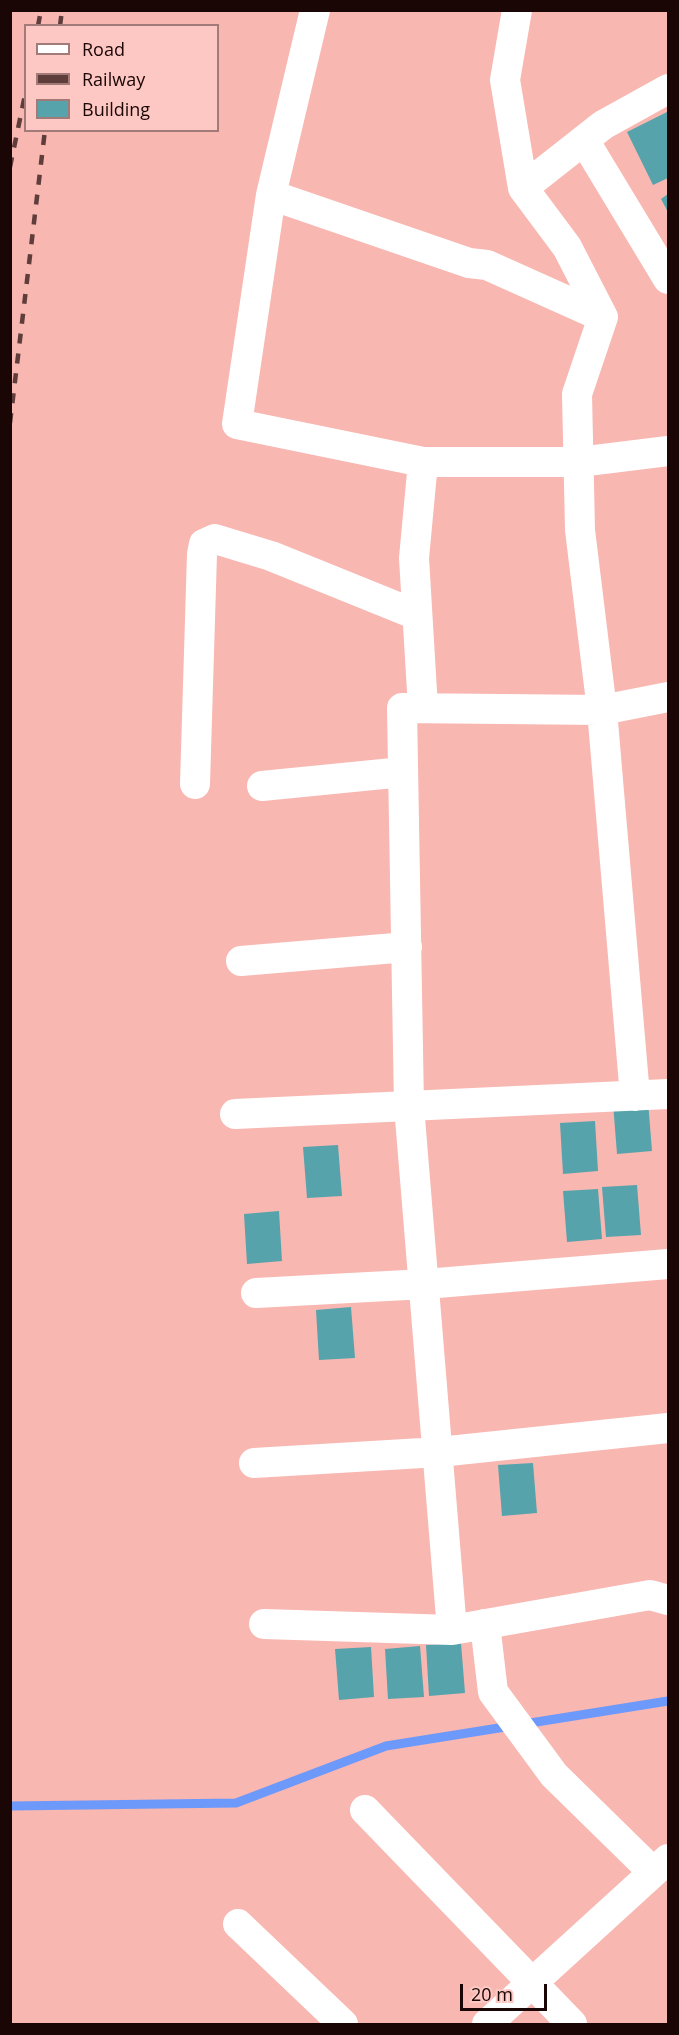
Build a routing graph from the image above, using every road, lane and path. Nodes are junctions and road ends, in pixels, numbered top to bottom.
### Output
1 (315, 10) edge
2 (518, 10) edge
3 (669, 89) edge
4 (584, 140) junction
5 (523, 188) junction
6 (271, 195) junction
7 (669, 279) edge
8 (603, 317) junction
9 (669, 451) edge
10 (423, 462) junction
11 (579, 462) junction
12 (417, 615) junction
13 (669, 697) edge
14 (423, 708) junction
15 (602, 710) junction
16 (403, 772) junction
17 (195, 784) dead end
18 (262, 786) dead end
19 (407, 947) junction
20 (240, 961) dead end
21 (669, 1094) edge
22 (635, 1096) junction
23 (410, 1106) junction
24 (236, 1114) dead end
25 (669, 1264) edge
26 (425, 1284) junction
27 (256, 1293) dead end
28 (669, 1428) edge
29 (439, 1452) junction
30 (254, 1463) dead end
31 (669, 1599) edge
32 (264, 1624) dead end
33 (485, 1624) junction
34 (452, 1630) junction
35 (365, 1810) dead end
36 (661, 1865) edge
37 (238, 1924) dead end
38 (531, 1984) junction
39 (343, 2025) edge
40 (487, 2025) edge
41 (572, 2025) edge

1 - 6 street
2 - 5 street
3 - 4 street
4 - 5 street
4 - 7 street
5 - 8 street
6 - 8 street
6 - 10 street
8 - 11 street
9 - 11 street
10 - 11 street
10 - 12 street
11 - 15 street
12 - 14 street
12 - 17 street
13 - 15 street
14 - 15 street
14 - 16 street
15 - 22 street
16 - 18 street
16 - 19 street
19 - 20 street
19 - 23 street
21 - 22 street
22 - 23 street
23 - 24 street
23 - 26 street
25 - 26 street
26 - 27 street
26 - 29 street
28 - 29 street
29 - 30 street
29 - 34 street
31 - 33 street
32 - 34 street
33 - 34 street
33 - 36 street
35 - 38 street
36 - 38 street
37 - 39 street
38 - 40 street
38 - 41 street

